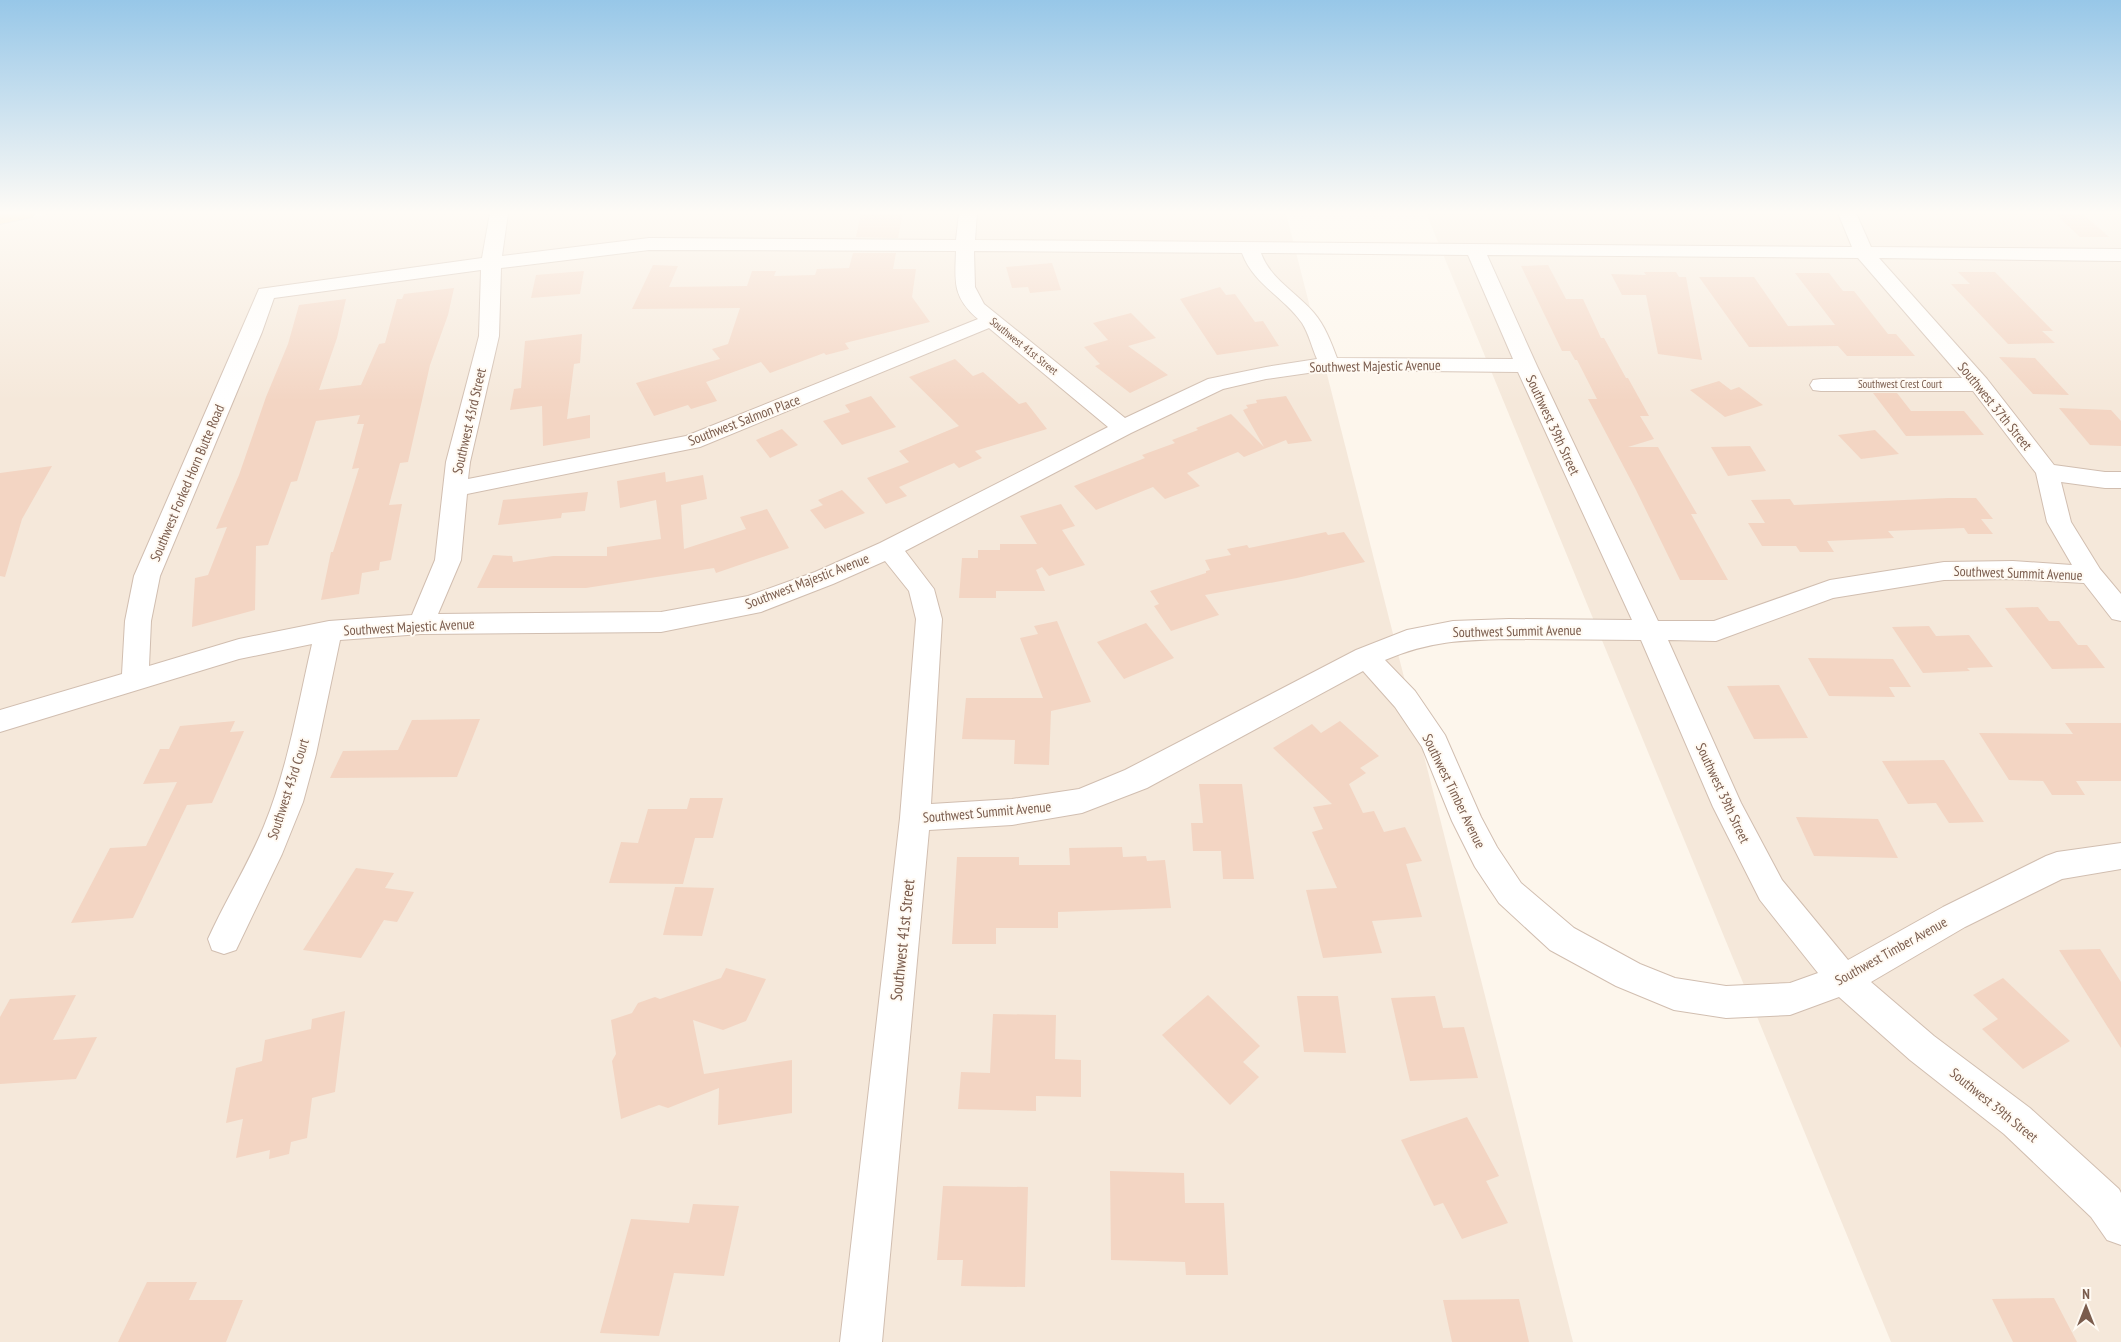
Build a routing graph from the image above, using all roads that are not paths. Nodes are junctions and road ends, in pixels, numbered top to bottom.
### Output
1 (399, 276) edge
2 (491, 276) edge
3 (965, 276) edge
4 (1265, 276) edge
5 (1486, 276) edge
6 (1884, 276) edge
7 (992, 320) junction
8 (1329, 364) junction
9 (1526, 366) junction
10 (1821, 384) dead end
11 (1979, 384) junction
12 (1123, 428) junction
13 (2047, 472) junction
14 (2121, 480) edge
15 (455, 489) junction
16 (889, 549) junction
17 (2091, 575) junction
18 (2121, 612) edge
19 (421, 624) junction
20 (329, 631) junction
21 (1650, 631) junction
22 (1366, 657) junction
23 (135, 680) junction
24 (0, 720) edge
25 (915, 818) junction
26 (2121, 856) edge
27 (224, 939) dead end
28 (1844, 980) junction
29 (2121, 1226) edge
30 (861, 1342) edge

1 - 23 street, Southwest Forked Horn Butte Road
2 - 15 street, Southwest 43rd Street
3 - 7 street, Southwest 41st Street
4 - 8 street
5 - 9 street, Southwest 39th Street
6 - 11 street, Southwest 37th Street
7 - 12 street, Southwest 41st Street
7 - 15 street, Southwest Salmon Place
8 - 9 street, Southwest Majestic Avenue
8 - 12 street, Southwest Majestic Avenue
9 - 21 street, Southwest 39th Street
10 - 11 street, Southwest Crest Court
11 - 13 street, Southwest 37th Street
12 - 16 street, Southwest Majestic Avenue
13 - 14 street
13 - 17 street, Southwest 37th Street
15 - 19 street, Southwest 43rd Street
16 - 19 street, Southwest Majestic Avenue
16 - 25 street, Southwest 41st Street
17 - 18 street, Southwest 37th Street
17 - 21 street, Southwest Summit Avenue
19 - 20 street, Southwest Majestic Avenue
20 - 23 street, Southwest Majestic Avenue
20 - 27 street, Southwest 43rd Court
21 - 22 street, Southwest Summit Avenue
21 - 28 street, Southwest 39th Street
22 - 25 street, Southwest Summit Avenue
22 - 28 street, Southwest Timber Avenue
23 - 24 street, Southwest Majestic Avenue
25 - 30 street, Southwest 41st Street
26 - 28 street, Southwest Timber Avenue
28 - 29 street, Southwest 39th Street

